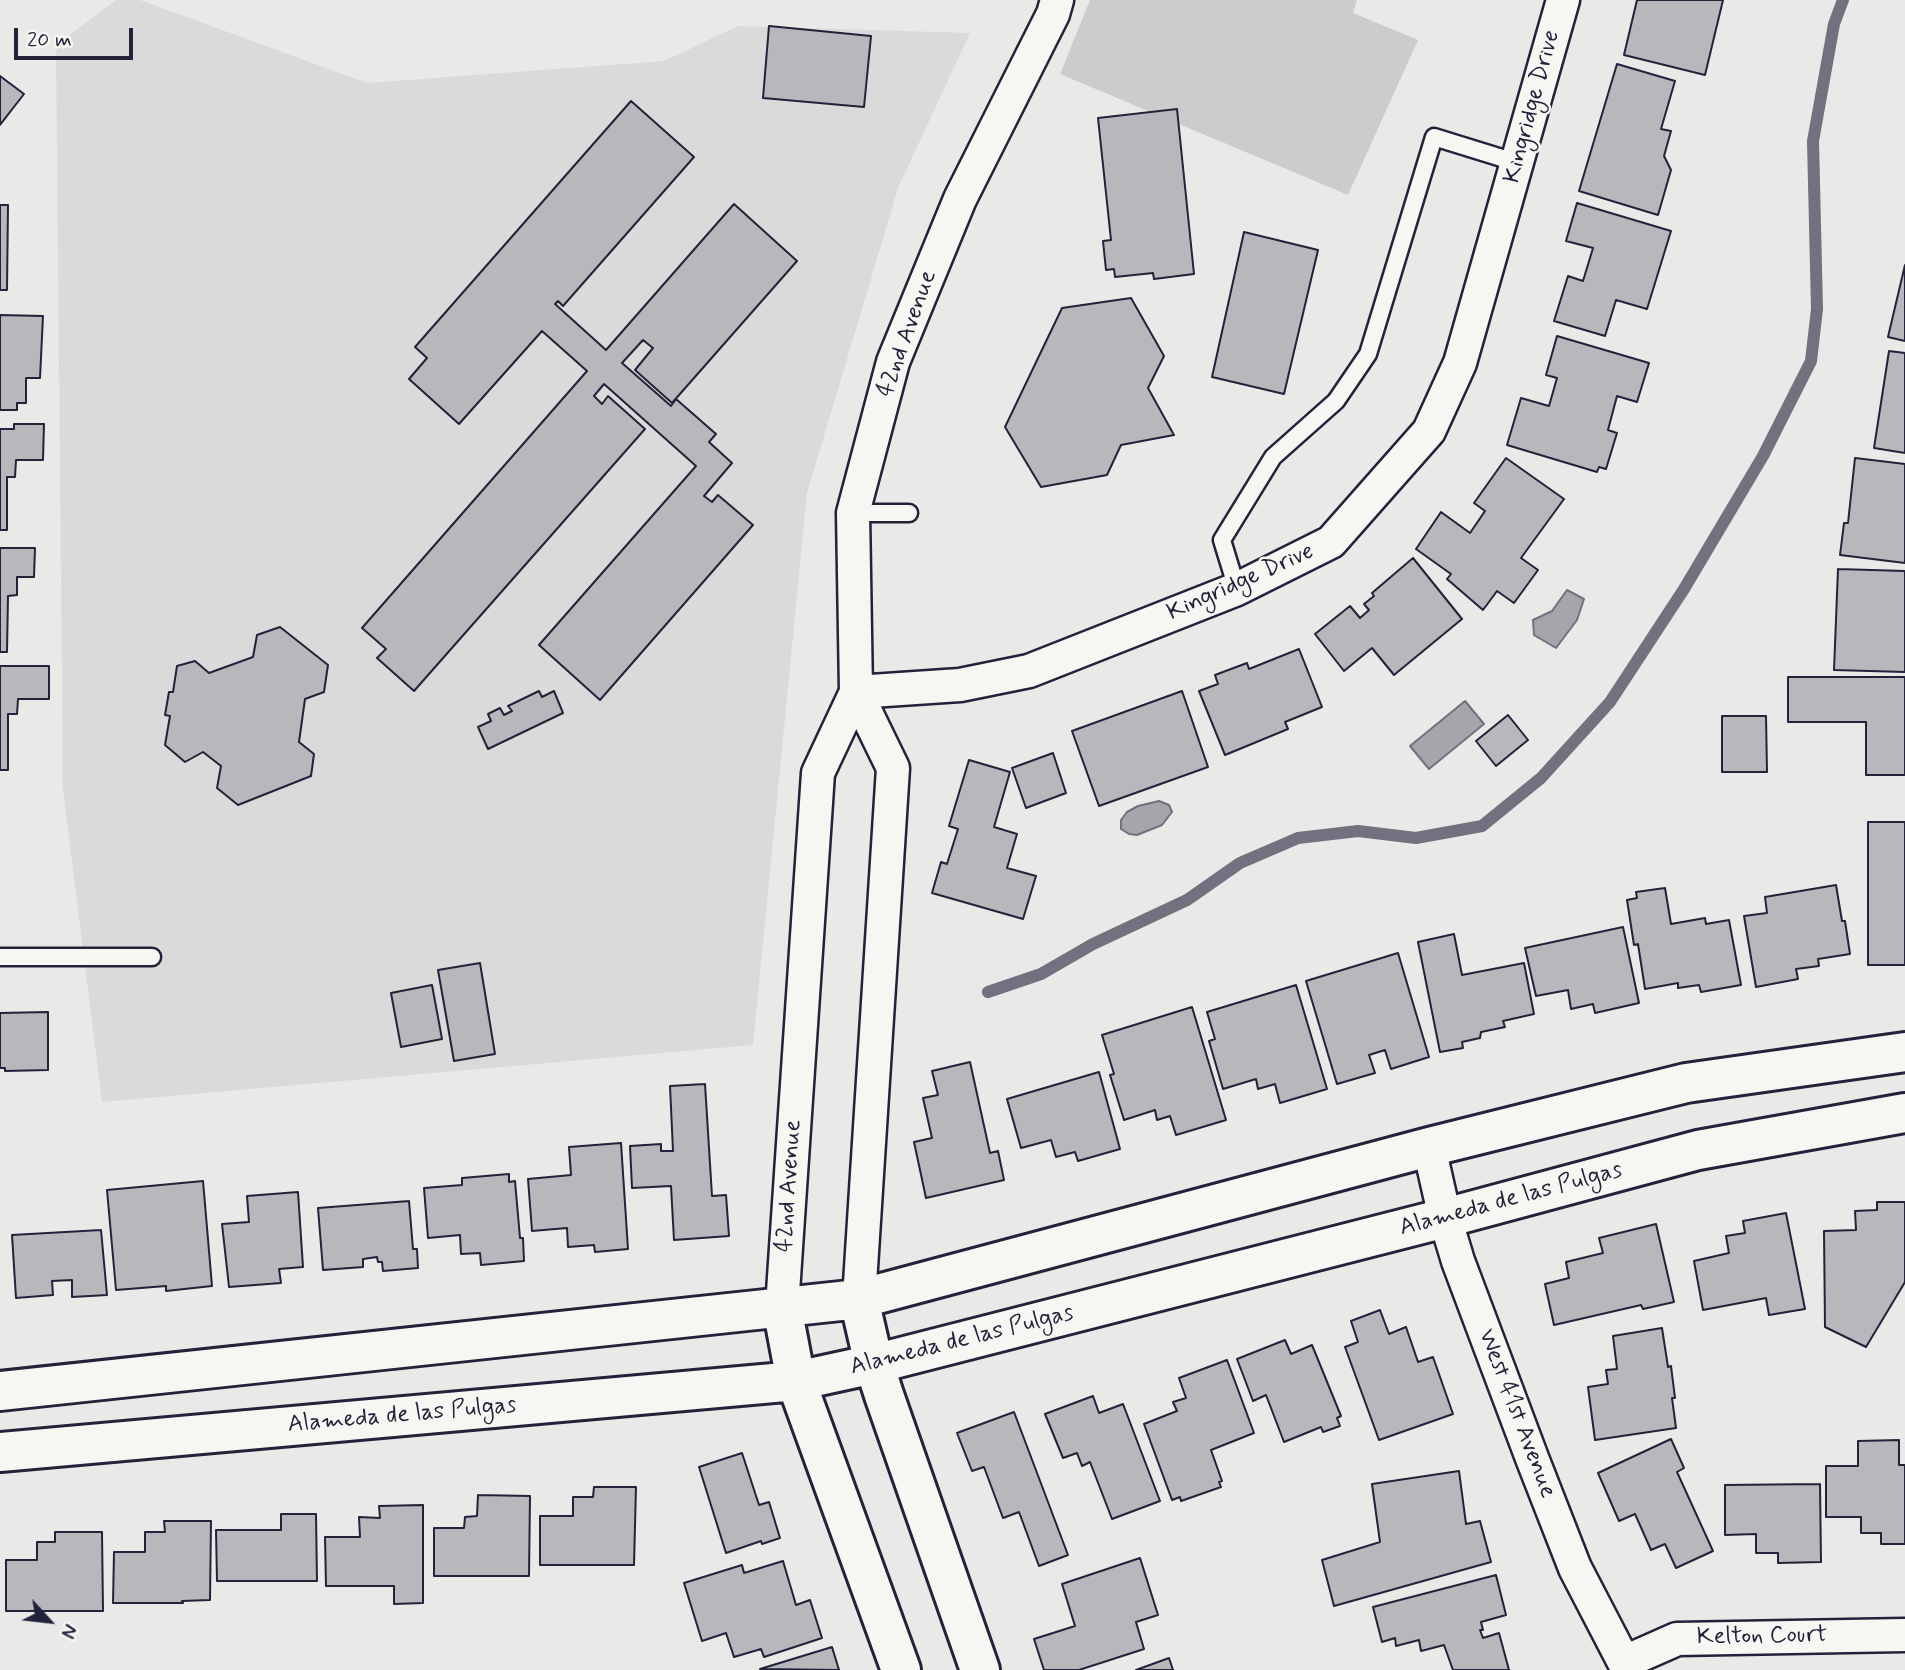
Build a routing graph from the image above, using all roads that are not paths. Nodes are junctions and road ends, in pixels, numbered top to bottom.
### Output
1 (1057, 0) edge
2 (1563, 0) edge
3 (1518, 163) junction
4 (853, 513) junction
5 (909, 513) dead end
6 (1237, 589) junction
7 (856, 692) junction
8 (0, 957) edge
9 (152, 957) dead end
10 (1905, 1052) edge
11 (1905, 1113) edge
12 (1429, 1147) junction
13 (1445, 1218) junction
14 (859, 1299) junction
15 (782, 1307) junction
16 (874, 1364) junction
17 (796, 1381) junction
18 (0, 1391) edge
19 (0, 1452) edge
20 (1905, 1635) edge
21 (1626, 1666) edge
22 (901, 1670) edge
23 (980, 1670) edge

1 - 4 street, 42nd Avenue
2 - 3 street, Kingridge Drive
3 - 6 street, Kingridge Drive
3 - 6 lane
4 - 5 lane
4 - 7 street, 42nd Avenue
6 - 7 street, Kingridge Drive
7 - 14 street, 42nd Avenue
7 - 15 street, 42nd Avenue
8 - 9 lane
10 - 12 main road
11 - 13 main road, Alameda de las Pulgas
12 - 13 street, West 41st Avenue
12 - 14 main road
13 - 16 main road, Alameda de las Pulgas
13 - 21 street, West 41st Avenue
14 - 15 main road
14 - 16 main road, 42nd Avenue
15 - 17 main road, 42nd Avenue
15 - 18 main road
16 - 17 main road, Alameda de las Pulgas
16 - 23 main road, 42nd Avenue
17 - 19 main road, Alameda de las Pulgas
17 - 22 main road, 42nd Avenue
20 - 21 street, Kelton Court

